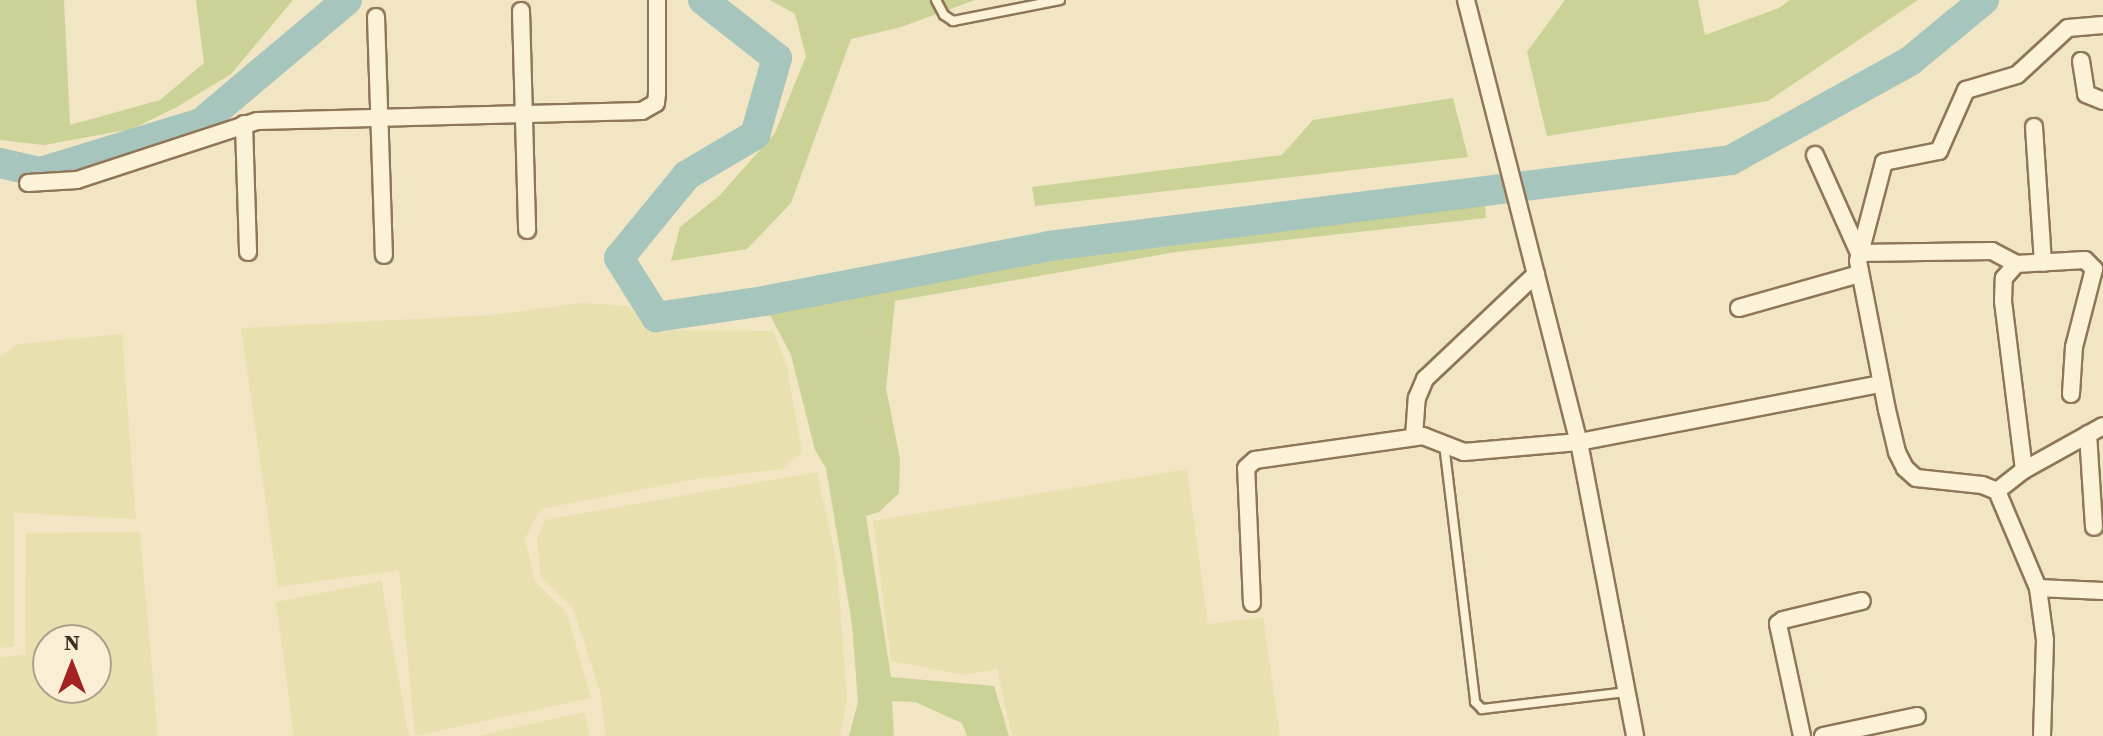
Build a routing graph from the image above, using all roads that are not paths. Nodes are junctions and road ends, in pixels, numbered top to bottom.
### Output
1 (936, 0) edge
2 (1060, 0) edge
3 (1466, 0) edge
4 (657, 4) edge
5 (521, 11) dead end
6 (376, 17) dead end
7 (2103, 25) edge
8 (2081, 61) dead end
9 (2103, 101) edge
10 (523, 114) junction
11 (379, 117) junction
12 (244, 124) junction
13 (2034, 127) dead end
14 (1815, 155) dead end
15 (28, 183) dead end
16 (527, 230) dead end
17 (248, 252) dead end
18 (1859, 253) junction
19 (384, 255) dead end
20 (2043, 263) junction
21 (2016, 264) junction
22 (1536, 274) junction
23 (1859, 274) junction
24 (1739, 308) dead end
25 (1881, 384) junction
26 (2071, 394) dead end
27 (2095, 430) edge
28 (1414, 437) junction
29 (1579, 442) junction
30 (1444, 444) junction
31 (2024, 470) junction
32 (1997, 491) junction
33 (2094, 527) dead end
34 (2038, 588) junction
35 (2103, 591) edge
36 (1862, 601) dead end
37 (1252, 603) dead end
38 (1626, 692) junction
39 (1917, 716) dead end
40 (1635, 736) edge
41 (1802, 736) edge
42 (1823, 736) edge
43 (2042, 736) edge

1 - 2 lane
3 - 22 street
4 - 10 street
5 - 10 street
6 - 11 street
7 - 18 street
8 - 9 street
10 - 11 street
10 - 16 street
11 - 12 street
11 - 19 street
12 - 15 street
12 - 17 street
13 - 20 street
14 - 18 street
18 - 21 street
18 - 23 street
20 - 21 street
20 - 26 street
21 - 31 street
22 - 28 street
22 - 29 street
23 - 24 street
23 - 25 street
25 - 29 street
25 - 32 street
27 - 31 street
27 - 33 street
28 - 30 street
28 - 37 street
29 - 30 street
29 - 38 street
30 - 38 lane
31 - 32 street
32 - 34 street
34 - 35 street
34 - 43 street
36 - 41 street
38 - 40 street
39 - 42 street

